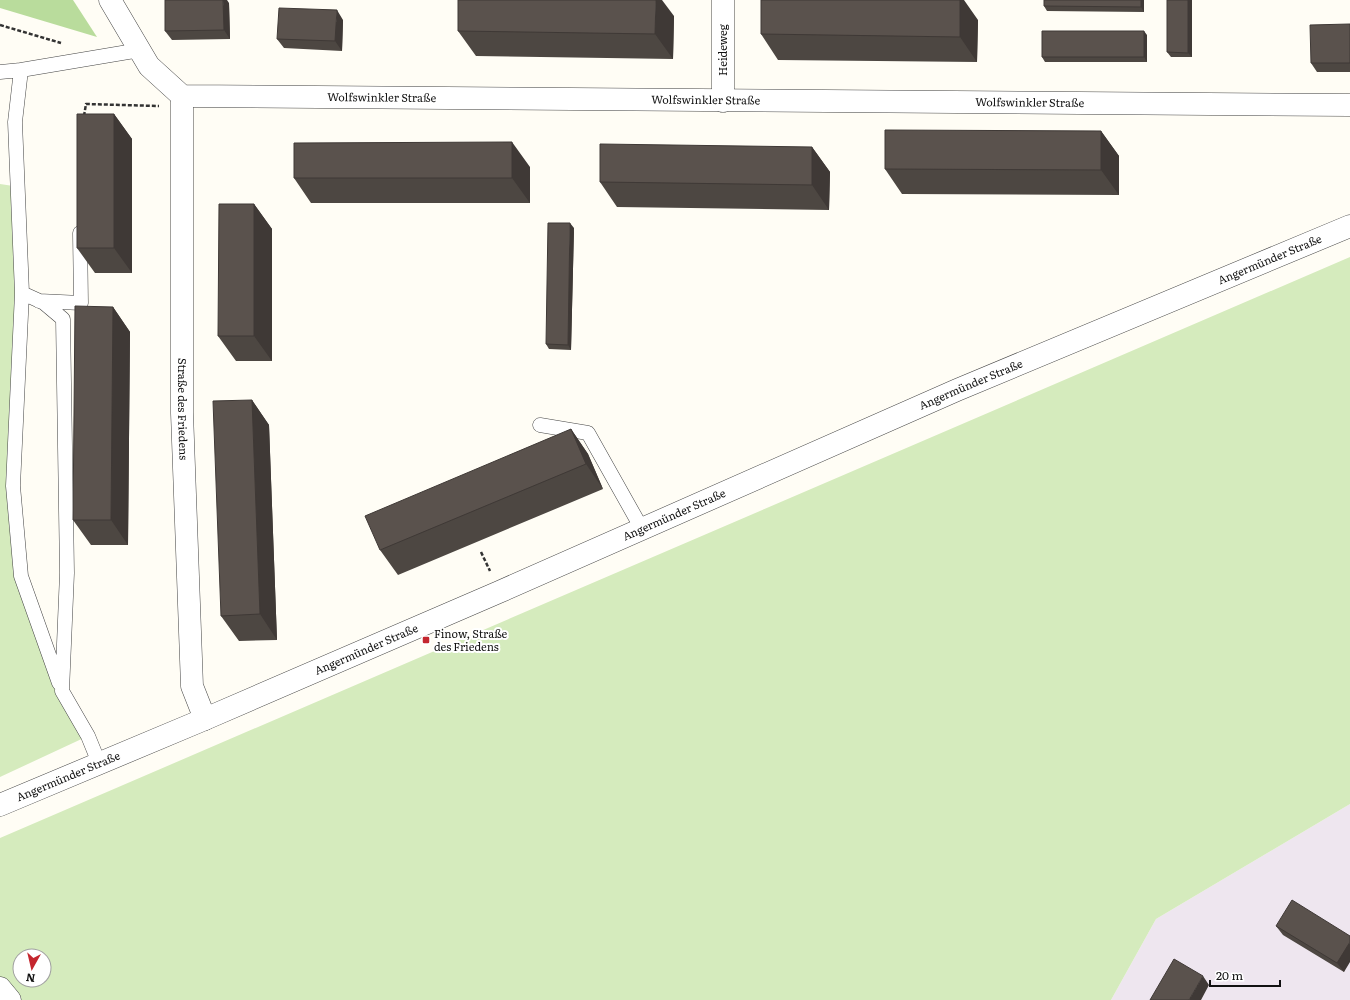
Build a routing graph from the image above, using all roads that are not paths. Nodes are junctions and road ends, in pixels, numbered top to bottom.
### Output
1 (110, 0) edge
2 (723, 0) edge
3 (140, 50) junction
4 (22, 70) junction
5 (0, 72) edge
6 (182, 96) junction
7 (723, 100) junction
8 (1350, 105) edge
9 (80, 218) edge
10 (1350, 226) edge
11 (22, 293) junction
12 (39, 301) junction
13 (540, 425) dead end
14 (642, 529) junction
15 (62, 691) junction
16 (205, 719) junction
17 (99, 763) junction
18 (0, 805) edge
19 (0, 988) edge
20 (10, 1000) edge

1 - 3 street
2 - 7 street, Heideweg
3 - 4 lane
3 - 6 street
4 - 5 lane
4 - 11 lane
6 - 7 street, Wolfswinkler Straße
6 - 16 street, Straße des Friedens
7 - 8 street, Wolfswinkler Straße
9 - 12 lane
10 - 14 street, Angermünder Straße
11 - 12 lane
11 - 15 lane
12 - 15 lane
13 - 14 lane
14 - 16 street, Angermünder Straße
15 - 17 lane
16 - 17 street, Angermünder Straße
17 - 18 street, Angermünder Straße
19 - 20 street

